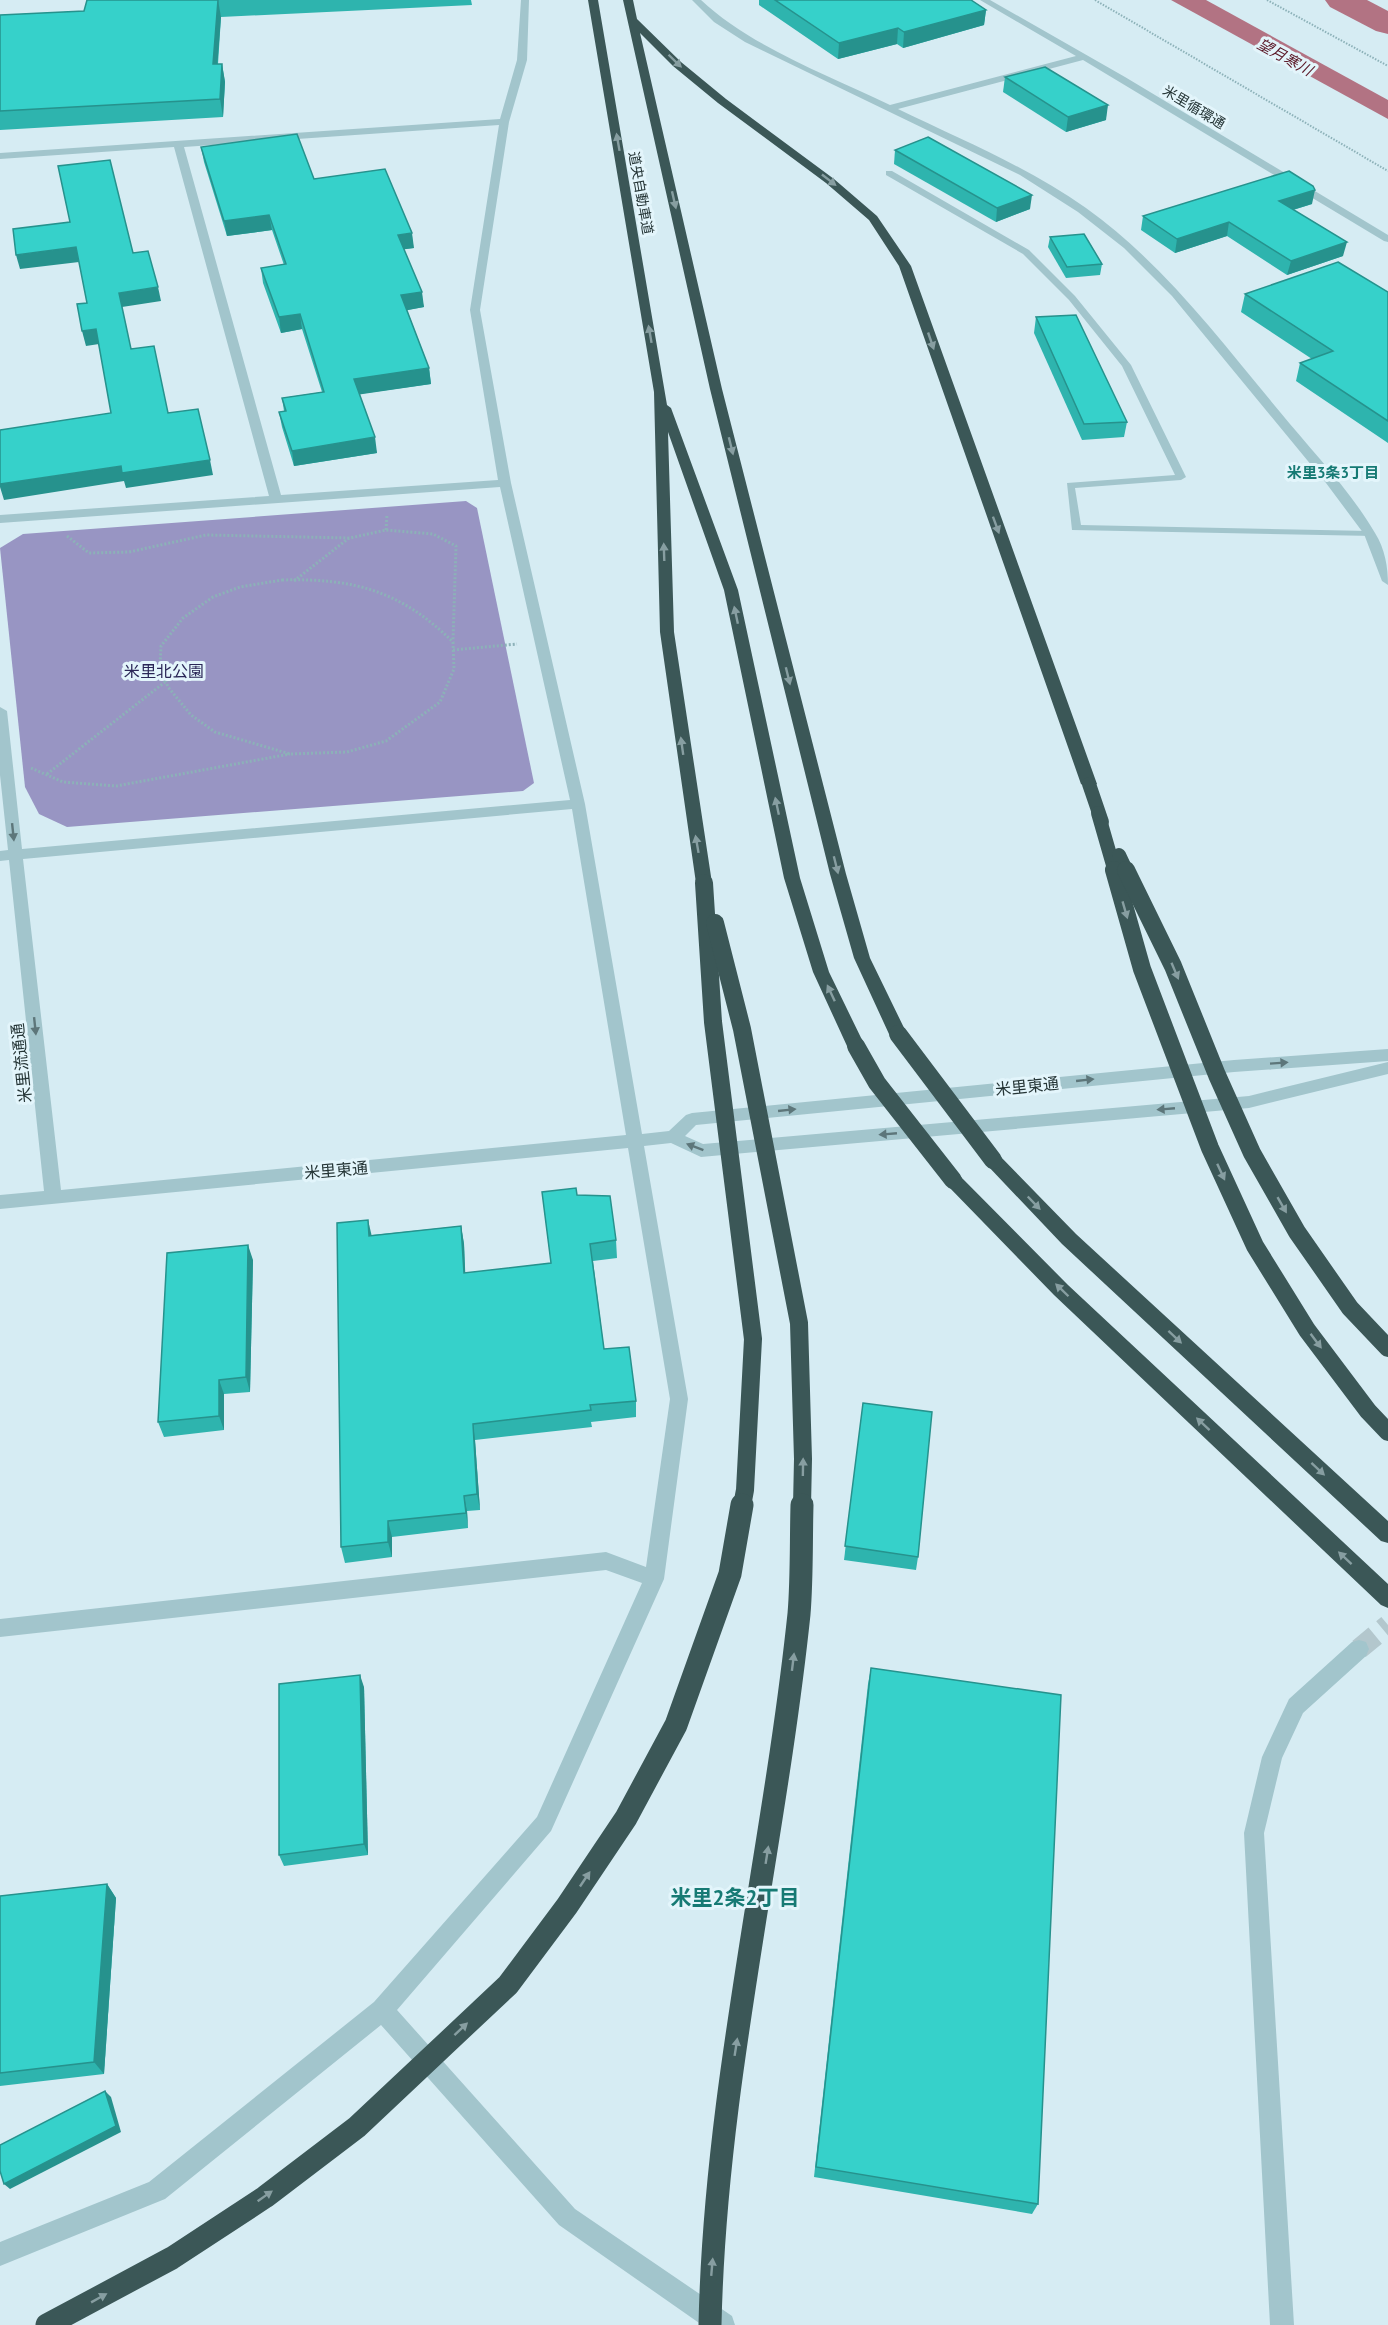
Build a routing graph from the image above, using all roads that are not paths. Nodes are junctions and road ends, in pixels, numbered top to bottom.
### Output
1 (525, 0) edge
2 (593, 0) edge
3 (696, 0) edge
4 (984, 0) edge
5 (630, 9) edge
6 (1084, 57) junction
7 (890, 108) junction
8 (504, 122) junction
9 (178, 144) junction
10 (0, 156) edge
11 (889, 173) dead end
12 (1388, 239) edge
13 (660, 392) junction
14 (505, 483) junction
15 (276, 500) junction
16 (0, 519) edge
17 (1370, 534) junction
18 (1388, 581) edge
19 (0, 711) edge
20 (578, 804) junction
21 (1098, 813) junction
22 (16, 855) junction
23 (0, 856) edge
24 (704, 883) junction
25 (1388, 1055) edge
26 (1388, 1068) edge
27 (673, 1137) junction
28 (636, 1141) junction
29 (53, 1197) junction
30 (0, 1202) edge
31 (1388, 1348) edge
32 (1388, 1432) edge
33 (1388, 1534) edge
34 (654, 1579) junction
35 (1388, 1598) edge
36 (0, 1628) edge
37 (1359, 1648) tunnel mouth
38 (382, 2010) junction
39 (0, 2254) edge
40 (47, 2325) edge
41 (710, 2325) edge
42 (723, 2325) edge
43 (1282, 2325) edge

1 - 8 street
13 -> 2 highway, 道央自動車道
3 - 7 street
4 - 6 street, 米里循環通
5 -> 21 highway, bridge
5 -> 33 highway, bridge
6 - 7 street
6 - 12 street, 米里循環通
7 - 17 street
8 - 9 street
8 - 14 street
9 - 10 street
9 - 15 street
11 - 17 lane
24 -> 13 highway
35 -> 13 highway, bridge
14 - 15 street
14 - 20 street
15 - 16 street
17 - 18 street
19 -> 22 street, 米里流通通
20 - 22 street
20 - 28 street
21 -> 31 highway, bridge
21 -> 32 highway, bridge
22 - 23 street
22 -> 29 street, 米里流通通
40 -> 24 highway, bridge
41 -> 24 highway, bridge
27 -> 25 street, 米里東通
26 -> 27 street
27 - 28 street, 米里東通
28 - 29 street, 米里東通
28 - 34 street
29 - 30 street, 米里東通
34 - 36 street
34 - 38 street
37 - 43 street
38 - 39 street
38 - 42 street

